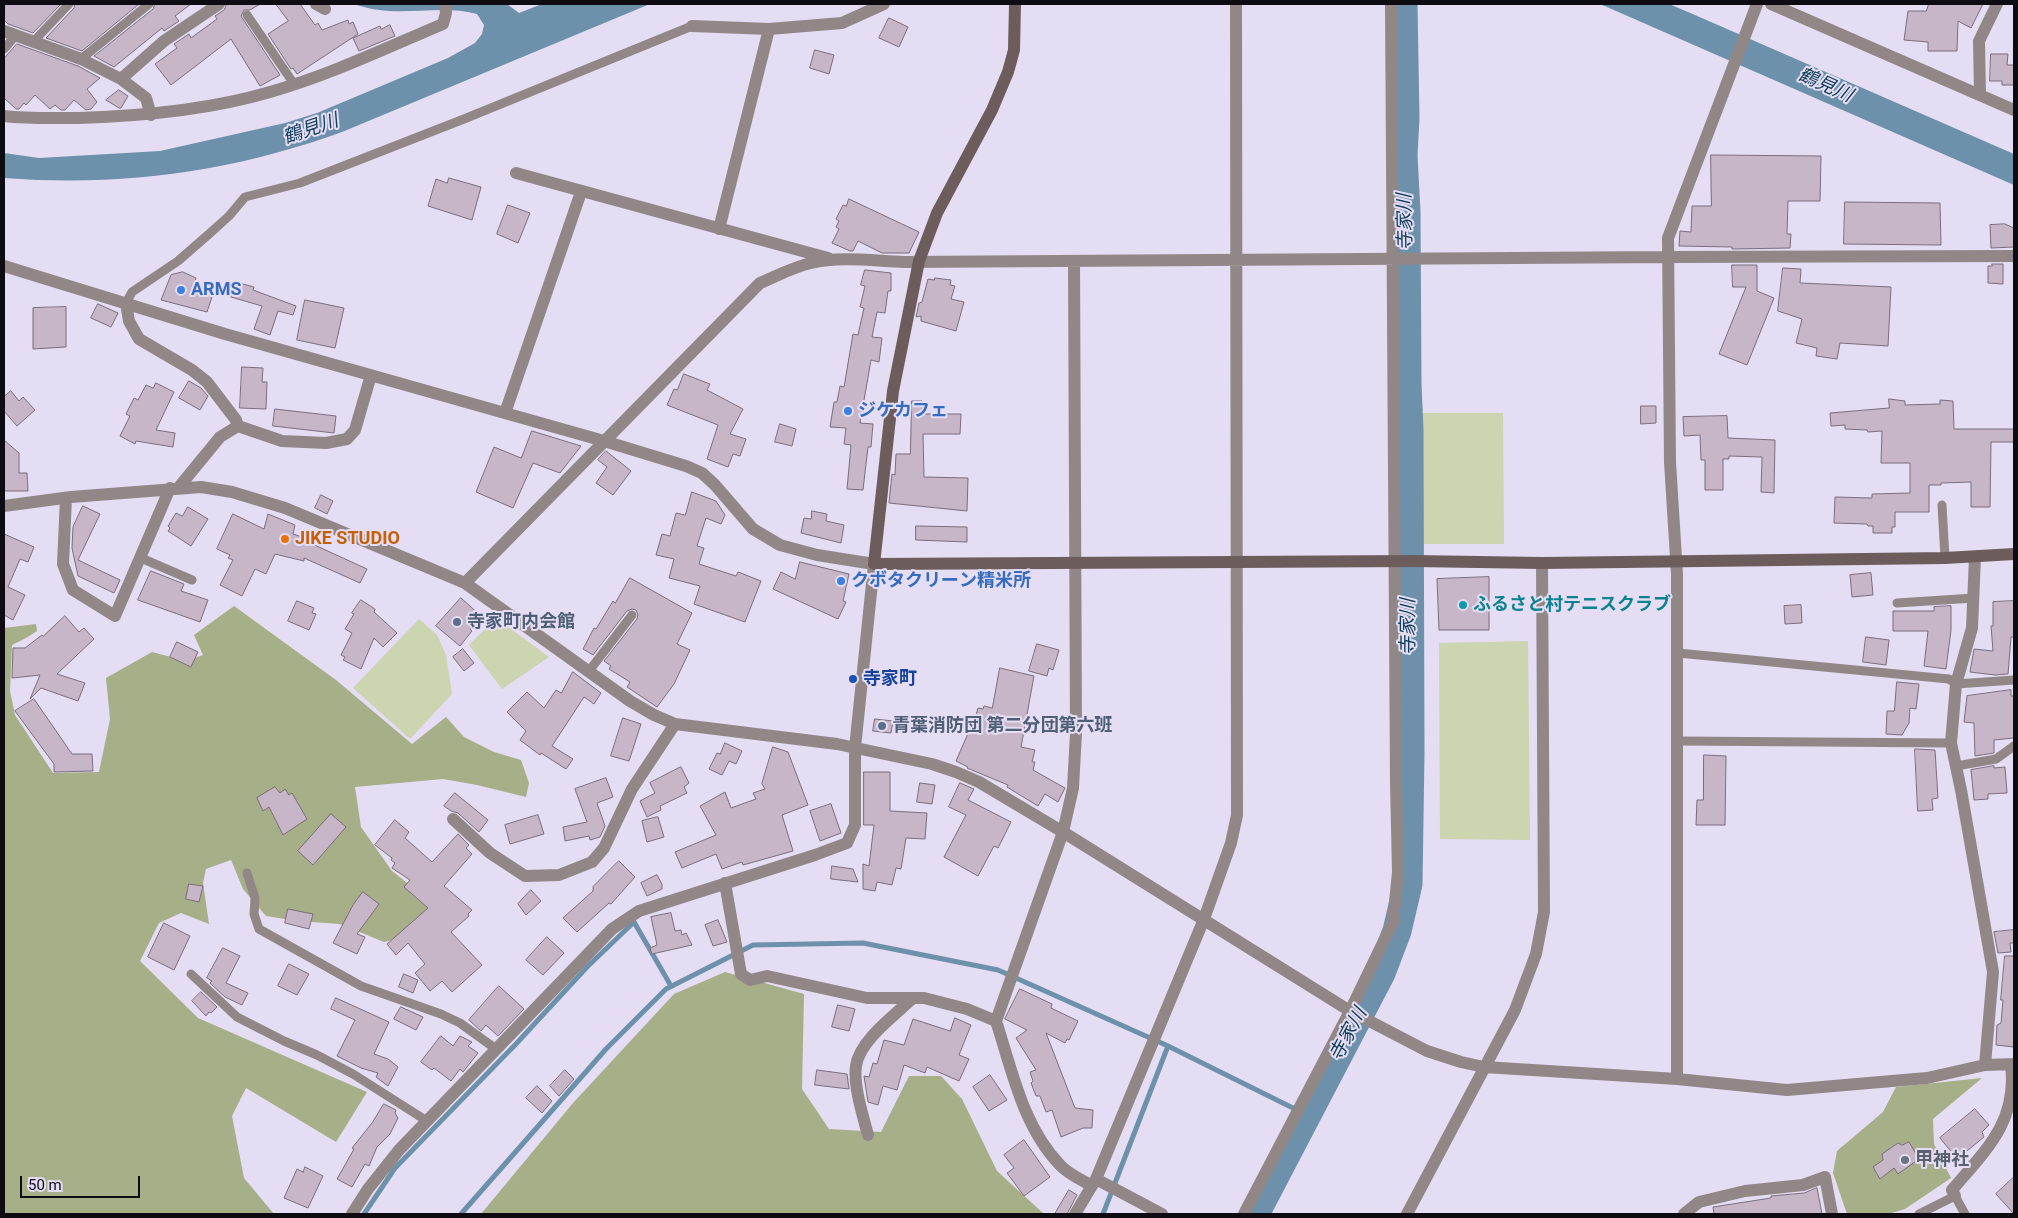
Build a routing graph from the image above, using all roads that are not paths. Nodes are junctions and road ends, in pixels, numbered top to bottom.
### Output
1 (69, 4) edge
2 (149, 4) edge
3 (219, 4) edge
4 (884, 4) edge
5 (1015, 4) edge
6 (1236, 4) edge
7 (1391, 4) edge
8 (1771, 4) edge
9 (1997, 4) edge
10 (1756, 7) edge
11 (446, 8) edge
12 (247, 15) dead end
13 (692, 26) joint
14 (769, 29) junction
15 (9, 33) edge
16 (34, 41) junction
17 (4, 49) edge
18 (81, 59) junction
19 (121, 78) junction
20 (294, 84) junction
21 (1980, 95) junction
22 (2014, 110) edge
23 (151, 115) junction
24 (4, 116) edge
25 (516, 173) dead end
26 (580, 192) junction
27 (720, 229) junction
28 (2014, 256) edge
29 (1668, 257) junction
30 (1401, 258) junction
31 (838, 260) junction
32 (1074, 260) junction
33 (1235, 260) junction
34 (919, 261) junction
35 (4, 266) edge
36 (126, 303) junction
37 (371, 375) junction
38 (505, 413) junction
39 (238, 426) junction
40 (604, 441) junction
41 (175, 488) junction
42 (66, 498) junction
43 (1942, 505) dead end
44 (5, 508) edge
45 (2014, 554) edge
46 (1975, 556) junction
47 (140, 558) junction
48 (1945, 558) junction
49 (1403, 561) junction
50 (1076, 562) junction
51 (1677, 562) junction
52 (1236, 563) junction
53 (1542, 563) junction
54 (874, 564) junction
55 (192, 580) dead end
56 (465, 583) junction
57 (1974, 598) junction
58 (1897, 603) dead end
59 (632, 615) dead end
60 (1678, 653) junction
61 (589, 671) junction
62 (2014, 680) edge
63 (1956, 684) junction
64 (675, 724) junction
65 (1678, 741) junction
66 (1951, 743) junction
67 (2014, 746) edge
68 (855, 748) junction
69 (1956, 766) junction
70 (453, 819) dead end
71 (1063, 832) junction
72 (246, 873) dead end
73 (725, 883) junction
74 (1204, 919) junction
75 (191, 974) dead end
76 (913, 998) junction
77 (1350, 1011) junction
78 (996, 1021) junction
79 (496, 1049) junction
80 (2012, 1064) edge
81 (1985, 1065) junction
82 (1484, 1067) junction
83 (1677, 1079) junction
84 (427, 1121) junction
85 (868, 1135) dead end
86 (1094, 1182) junction
87 (1955, 1196) junction
88 (352, 1214) edge
89 (1075, 1214) edge
90 (1162, 1214) edge
91 (1244, 1214) edge
92 (1407, 1214) edge
93 (1684, 1214) edge
94 (1832, 1214) edge
95 (1919, 1214) edge
96 (1965, 1214) edge

1 - 16 lane
2 - 18 lane
3 - 19 street
4 - 14 street
5 - 34 street
6 - 33 street
7 - 30 street
8 - 21 street
9 - 21 street
10 - 29 street
11 - 20 street
12 - 20 lane
13 - 14 street
13 - 36 lane
14 - 27 street
15 - 16 street
15 - 17 lane
16 - 18 street
18 - 19 street
19 - 23 street
20 - 23 street
21 - 22 street
23 - 24 street
25 - 26 street
26 - 27 street
26 - 38 street
27 - 31 street
28 - 29 street
29 - 30 street
29 - 51 street
30 - 33 street
30 - 49 street
31 - 34 street
31 - 40 street
32 - 33 street
32 - 34 street
32 - 50 street
33 - 52 street
34 - 54 street
35 - 36 street
36 - 37 street
36 - 39 street
37 - 38 street
37 - 39 street
38 - 40 street
39 - 41 street
40 - 54 street
40 - 56 street
41 - 42 street
41 - 47 street
41 - 56 street
42 - 44 street
42 - 47 street
43 - 48 lane
45 - 46 street
46 - 48 street
46 - 57 street
47 - 55 lane
48 - 51 street
49 - 52 street
49 - 53 street
49 - 77 street
50 - 52 street
50 - 54 street
50 - 71 street
51 - 53 street
51 - 60 street
52 - 74 street
53 - 82 street
54 - 68 street
56 - 61 street
57 - 58 lane
57 - 63 street
59 - 61 lane
60 - 63 lane
60 - 65 street
61 - 64 street
62 - 63 lane
63 - 66 street
64 - 68 street
64 - 70 street
65 - 66 lane
65 - 83 street
66 - 69 street
67 - 69 lane
68 - 71 street
68 - 73 street
69 - 81 street
71 - 74 street
71 - 78 street
72 - 79 lane
73 - 76 street
73 - 79 street
74 - 77 street
74 - 86 street
75 - 84 lane
76 - 78 street
76 - 85 street
77 - 82 street
77 - 91 street
78 - 86 street
79 - 84 street
80 - 81 street
80 - 87 street
81 - 83 street
82 - 83 street
82 - 92 street
84 - 88 street
86 - 89 street
86 - 90 street
87 - 95 lane
87 - 96 lane
93 - 94 street

